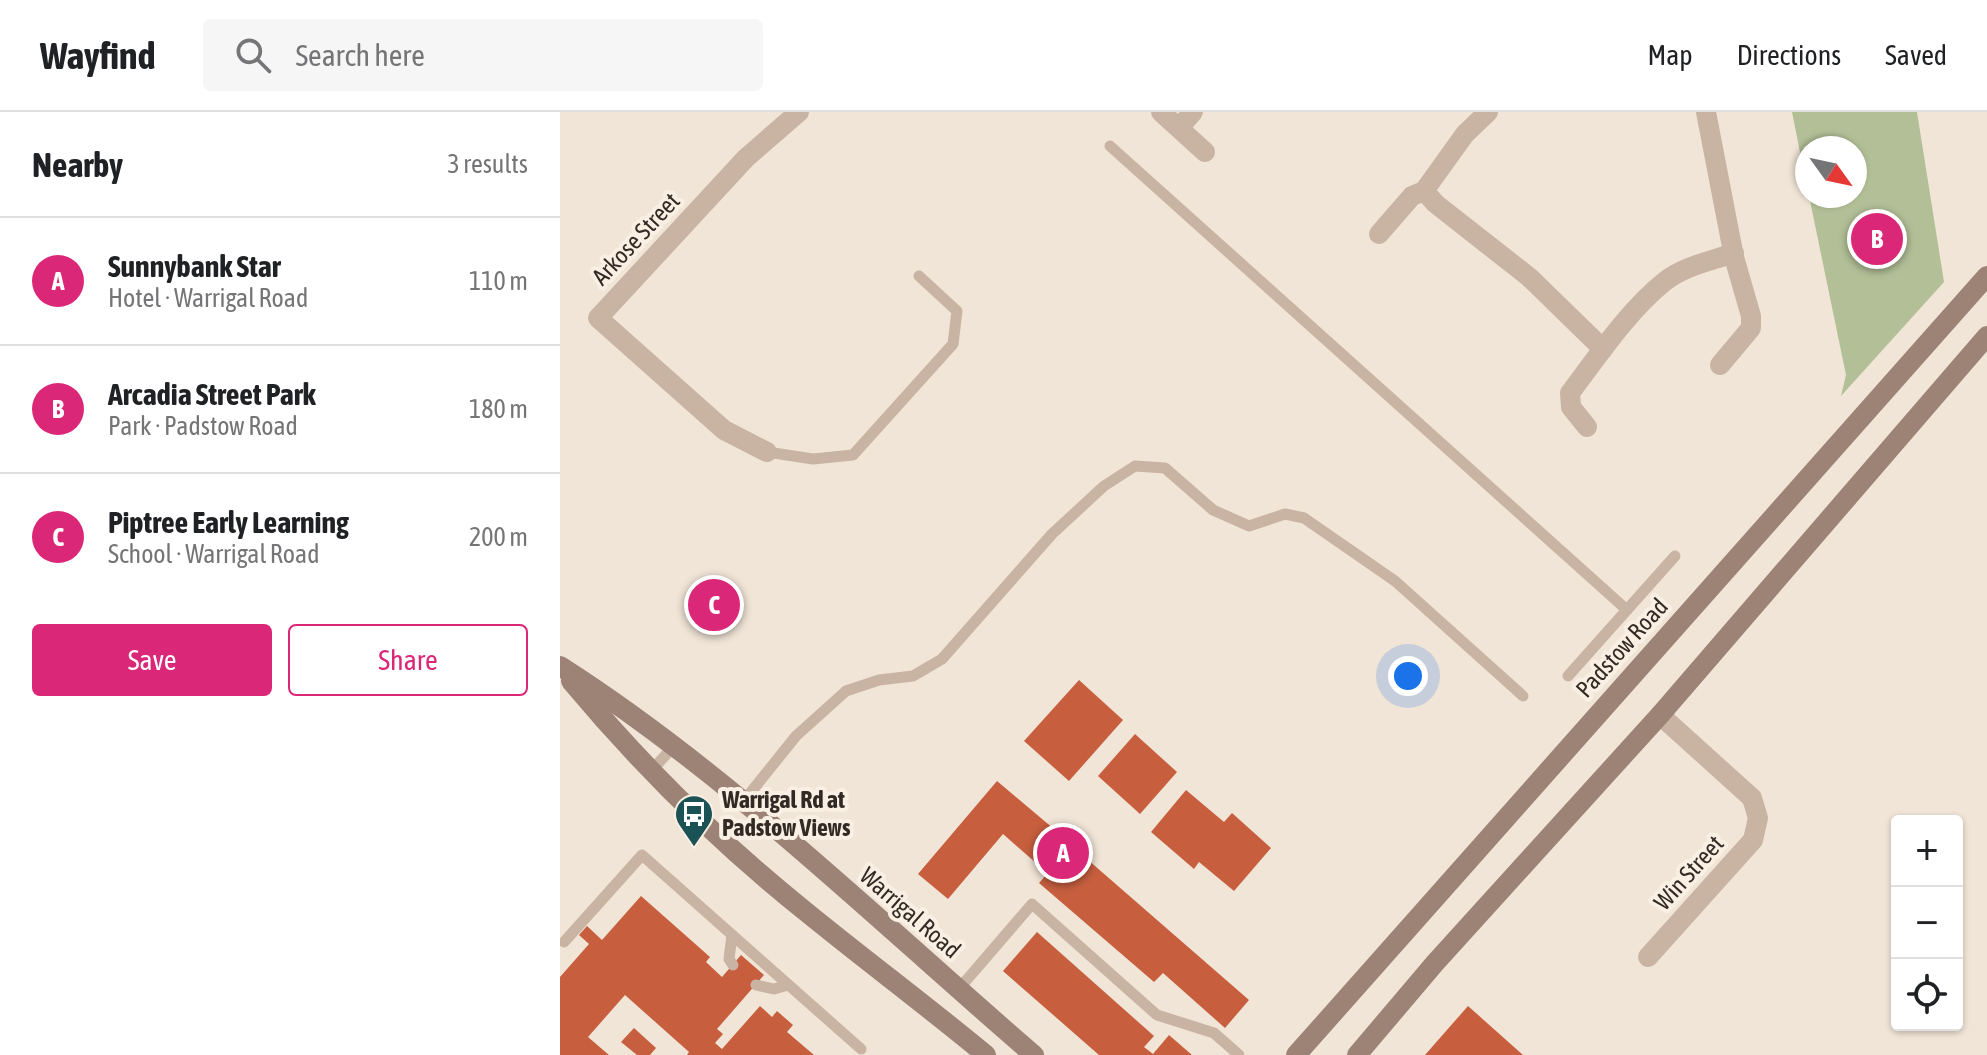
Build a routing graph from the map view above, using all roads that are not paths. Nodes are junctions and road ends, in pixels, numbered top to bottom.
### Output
1 (799, 112) edge
2 (1161, 112) edge
3 (1193, 112) edge
4 (1488, 112) edge
5 (1706, 112) edge
6 (1179, 128) junction
7 (1110, 146) dead end
8 (1205, 152) dead end
9 (1424, 191) junction
10 (1379, 234) dead end
11 (1734, 253) junction
12 (919, 276) dead end
13 (1987, 276) edge
14 (1987, 336) edge
15 (1603, 349) junction
16 (1720, 365) dead end
17 (1587, 427) dead end
18 (767, 452) joint
19 (1675, 556) dead end
20 (1627, 610) junction
21 (560, 667) edge
22 (1568, 676) dead end
23 (1523, 696) dead end
24 (1660, 715) junction
25 (673, 747) junction
26 (652, 770) junction
27 (743, 802) junction
28 (732, 935) junction
29 (564, 942) dead end
30 (1648, 957) dead end
31 (733, 965) dead end
32 (756, 985) dead end
33 (788, 985) junction
34 (958, 990) junction
35 (861, 1049) dead end
36 (986, 1055) edge
37 (1034, 1055) edge
38 (1239, 1055) edge
39 (1296, 1055) edge
40 (1357, 1055) edge

1 - 18 street, Arkose Street
2 - 6 street
3 - 6 street
4 - 9 street
5 - 11 street
6 - 8 street
7 - 20 lane
9 - 10 street
9 - 15 street
11 - 15 street
11 - 16 street
12 - 18 lane
13 - 39 main road, Padstow Road
14 - 24 main road
15 - 17 street
19 - 20 lane
20 - 22 lane
21 - 25 main road, Warrigal Road
21 - 26 main road, Warrigal Road
23 - 27 lane
24 - 30 street, Win Street
24 - 40 main road
25 - 26 lane
25 - 27 main road, Warrigal Road
26 - 36 main road, Warrigal Road
27 - 34 main road, Warrigal Road
28 - 29 lane
28 - 31 lane
28 - 33 lane
32 - 33 lane
33 - 35 lane
34 - 37 main road, Warrigal Road
34 - 38 lane

